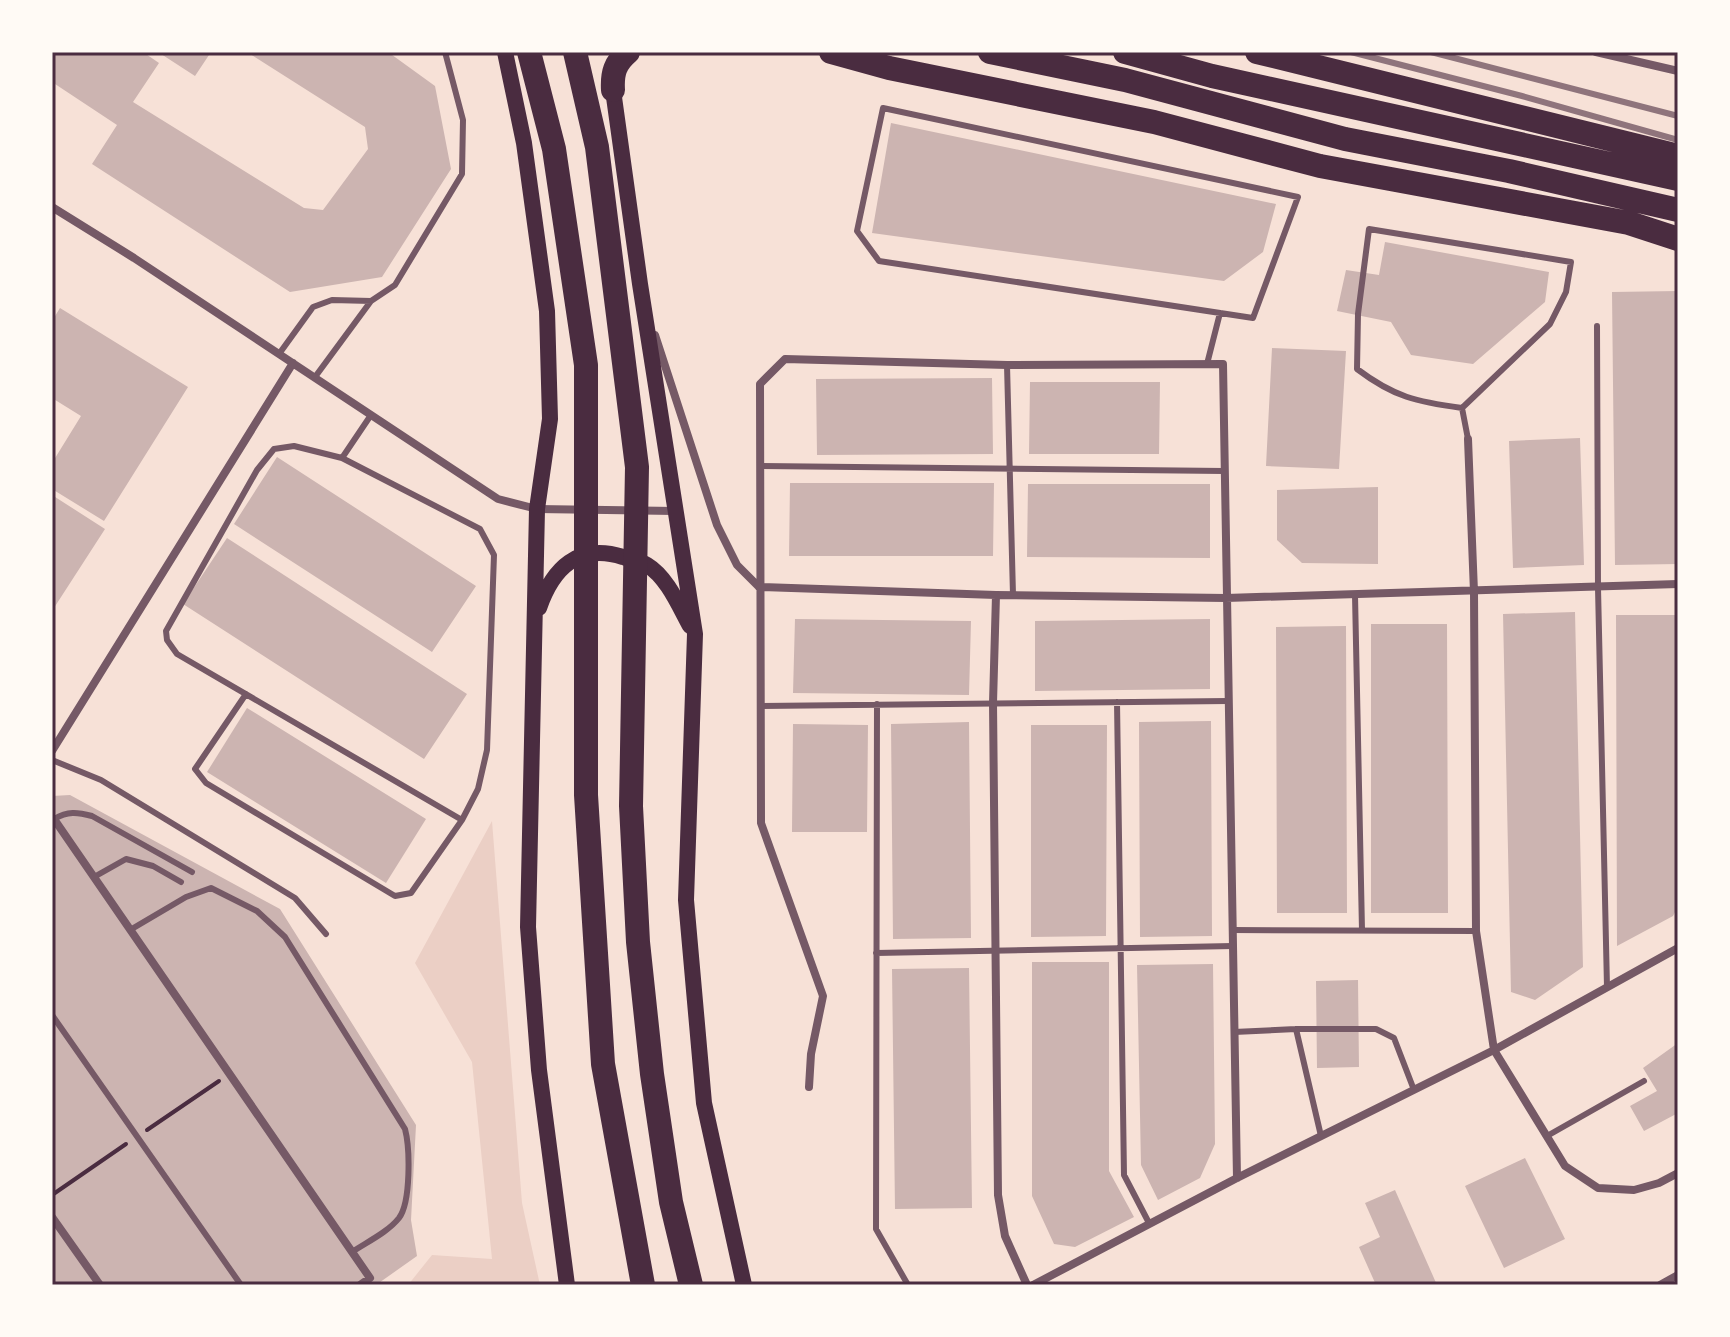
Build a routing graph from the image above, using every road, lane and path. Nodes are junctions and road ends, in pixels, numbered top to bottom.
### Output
1 (445, 52) edge
2 (505, 52) edge
3 (529, 52) edge
4 (575, 52) edge
5 (628, 52) edge
6 (831, 52) edge
7 (990, 52) edge
8 (1125, 52) edge
9 (1257, 52) edge
10 (1596, 52) edge
11 (1678, 71) edge
12 (613, 90) joint
13 (1154, 122) junction
14 (1345, 139) junction
15 (1678, 156) edge
16 (1678, 179) edge
17 (52, 207) edge
18 (1678, 210) edge
19 (1677, 238) edge
20 (640, 284) junction
21 (371, 301) junction
22 (1220, 313) junction
23 (1597, 326) dead end
24 (279, 354) junction
25 (293, 363) junction
26 (1207, 364) junction
27 (1007, 365) junction
28 (315, 377) junction
29 (1462, 408) junction
30 (371, 415) junction
31 (1468, 439) joint
32 (342, 458) junction
33 (760, 466) junction
34 (1009, 468) junction
35 (1224, 471) junction
36 (537, 509) junction
37 (677, 511) junction
38 (1678, 584) edge
39 (759, 587) junction
40 (1598, 588) junction
41 (1474, 592) junction
42 (996, 595) junction
43 (1013, 595) junction
44 (1355, 595) junction
45 (1226, 598) junction
46 (534, 625) junction
47 (695, 634) junction
48 (246, 694) junction
49 (1228, 701) junction
50 (1117, 702) junction
51 (993, 703) junction
52 (877, 704) junction
53 (760, 706) junction
54 (52, 751) edge
55 (52, 760) edge
56 (53, 820) edge
57 (462, 820) junction
58 (192, 872) dead end
59 (94, 877) junction
60 (181, 882) dead end
61 (130, 930) junction
62 (1232, 930) junction
63 (1362, 930) junction
64 (1476, 931) junction
65 (326, 934) dead end
66 (1233, 946) junction
67 (1120, 948) junction
68 (1678, 948) edge
69 (996, 950) junction
70 (876, 953) junction
71 (1607, 987) junction
72 (52, 1015) edge
73 (1296, 1029) junction
74 (1234, 1032) junction
75 (1494, 1050) junction
76 (1644, 1081) dead end
77 (809, 1087) dead end
78 (1414, 1090) junction
79 (1321, 1136) junction
80 (1547, 1136) junction
81 (1678, 1173) edge
82 (1237, 1178) junction
83 (52, 1217) edge
84 (1149, 1223) junction
85 (352, 1252) junction
86 (1678, 1275) edge
87 (372, 1282) edge
88 (100, 1285) edge
89 (241, 1285) edge
90 (360, 1285) edge
91 (567, 1285) edge
92 (643, 1285) edge
93 (691, 1285) edge
94 (744, 1285) edge
95 (908, 1285) edge
96 (1027, 1285) edge
97 (1033, 1285) edge
98 (1660, 1285) edge

1 - 21 lane
2 - 36 main road
3 - 92 highway
4 - 93 highway
5 - 12 highway
6 - 13 highway
7 - 14 highway
8 - 16 highway
9 - 15 highway
10 - 11 street
12 - 20 main road
13 - 14 highway
13 - 19 highway
14 - 18 highway
17 - 24 street
20 - 37 main road
20 - 39 street
21 - 24 lane
21 - 28 lane
22 - 22 lane
22 - 26 lane
23 - 40 lane
24 - 25 street
25 - 28 street
25 - 54 street
26 - 27 street
26 - 35 street
27 - 33 street
27 - 34 lane
28 - 30 street
29 - 29 lane
29 - 31 lane
30 - 32 lane
30 - 36 street
31 - 41 street
32 - 48 lane
32 - 57 lane
33 - 34 lane
33 - 39 street
34 - 35 lane
34 - 43 lane
35 - 45 street
36 - 37 street
36 - 46 main road
37 - 47 main road
38 - 40 street
39 - 42 street
39 - 53 street
40 - 41 street
40 - 71 lane
41 - 44 street
41 - 64 street
42 - 43 street
42 - 51 street
43 - 45 street
44 - 45 street
44 - 63 lane
45 - 49 street
46 - 47 main road
46 - 91 main road
47 - 94 main road
48 - 57 lane
48 - 57 lane
49 - 50 lane
49 - 62 street
50 - 51 lane
50 - 67 lane
51 - 52 lane
51 - 69 street
52 - 53 lane
52 - 70 lane
53 - 77 street
55 - 65 lane
56 - 58 lane
56 - 59 street
59 - 60 lane
59 - 61 street
61 - 85 street
61 - 85 lane
62 - 63 lane
62 - 66 street
63 - 64 lane
64 - 75 street
66 - 67 lane
66 - 74 street
67 - 69 lane
67 - 84 lane
68 - 71 street
69 - 70 lane
69 - 96 street
70 - 95 lane
71 - 75 street
72 - 89 lane
73 - 74 lane
73 - 78 lane
73 - 79 lane
74 - 82 street
75 - 78 street
75 - 80 street
76 - 80 lane
78 - 79 street
79 - 82 street
80 - 81 street
82 - 84 street
83 - 88 street
84 - 97 street
85 - 87 street
86 - 98 street
87 - 90 street

